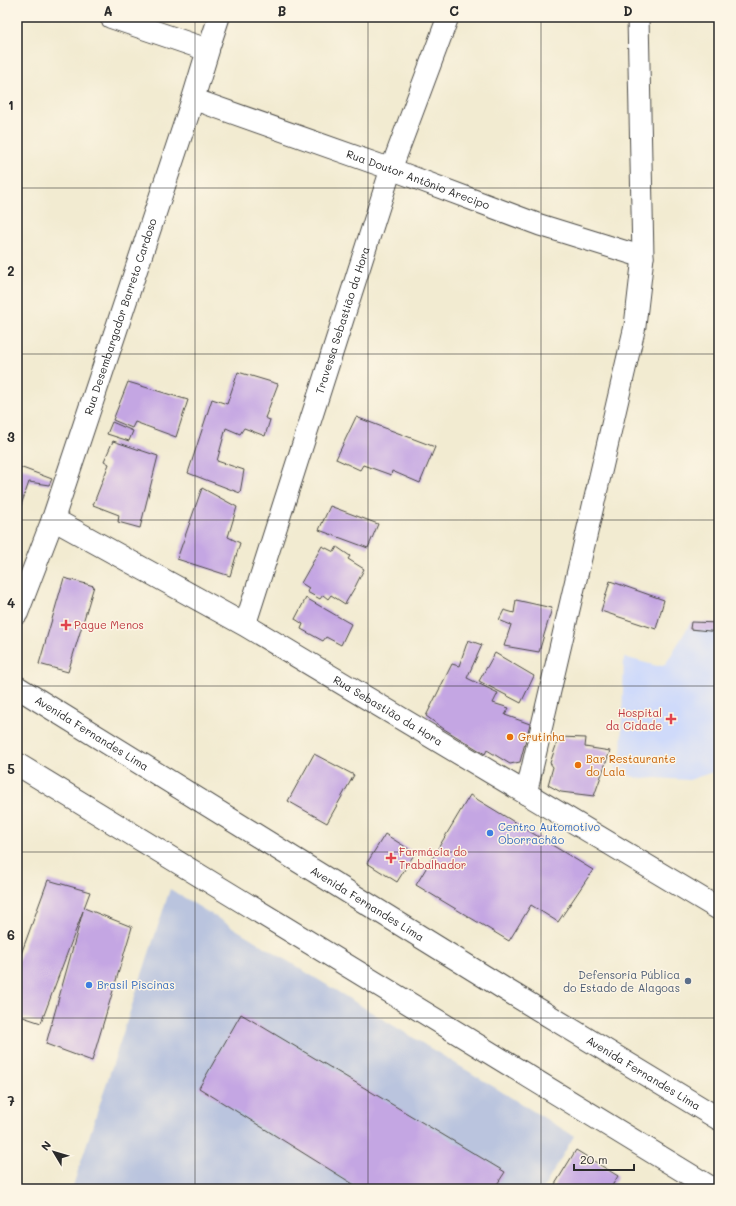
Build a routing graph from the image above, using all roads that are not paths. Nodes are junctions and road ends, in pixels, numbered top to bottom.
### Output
1 (111, 17) edge
2 (218, 17) edge
3 (448, 17) edge
4 (638, 17) edge
5 (208, 50) junction
6 (193, 99) junction
7 (391, 169) junction
8 (643, 257) junction
9 (53, 519) junction
10 (17, 613) edge
11 (244, 625) junction
12 (17, 688) edge
13 (17, 764) edge
14 (526, 794) junction
15 (719, 909) edge
16 (719, 1118) edge
17 (713, 1189) edge

1 - 5 main road
2 - 5 street, Rua Desembargador Barreto Cardoso
3 - 7 street, Travessa Sebastião da Hora
4 - 8 street
5 - 6 main road, Rua Desembargador Barreto Cardoso
6 - 7 street, Rua Doutor Antônio Arecipo
6 - 9 main road, Rua Desembargador Barreto Cardoso
7 - 8 street, Rua Doutor Antônio Arecipo
7 - 11 street, Travessa Sebastião da Hora
8 - 14 street
9 - 10 main road, Rua Desembargador Barreto Cardoso
9 - 11 main road, Rua Sebastião da Hora
11 - 14 main road, Rua Sebastião da Hora
12 - 16 main road, Avenida Fernandes Lima
13 - 17 main road
14 - 15 main road, Rua Sebastião da Hora

